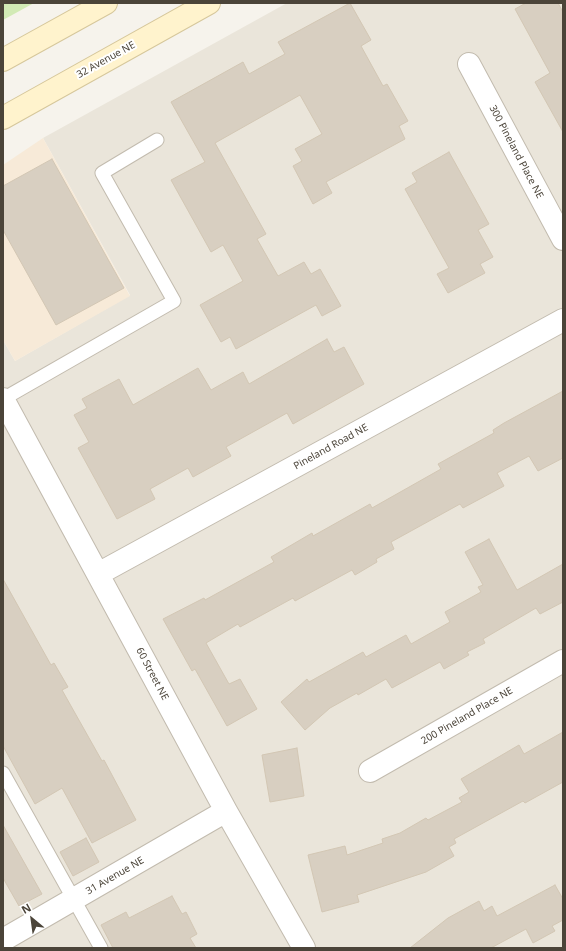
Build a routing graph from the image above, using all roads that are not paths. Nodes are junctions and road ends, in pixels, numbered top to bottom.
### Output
1 (106, 3) edge
2 (209, 3) edge
3 (3, 60) edge
4 (469, 64) dead end
5 (3, 118) edge
6 (157, 140) dead end
7 (563, 239) edge
8 (563, 320) edge
9 (3, 399) edge
10 (98, 574) junction
11 (563, 661) edge
12 (370, 771) dead end
13 (3, 773) edge
14 (226, 811) junction
15 (75, 899) junction
16 (3, 940) edge
17 (101, 948) edge
18 (304, 948) edge

1 - 3 main road
2 - 5 main road, 32 Avenue NE
4 - 7 street, 300 Pineland Place NE
6 - 9 lane
8 - 10 street, Pineland Road NE
9 - 10 street, 60 Street NE
10 - 14 street, 60 Street NE
11 - 12 street, 200 Pineland Place NE
13 - 15 lane
14 - 15 street, 31 Avenue NE
14 - 18 street, 60 Street NE
15 - 16 street, 31 Avenue NE
15 - 17 lane

